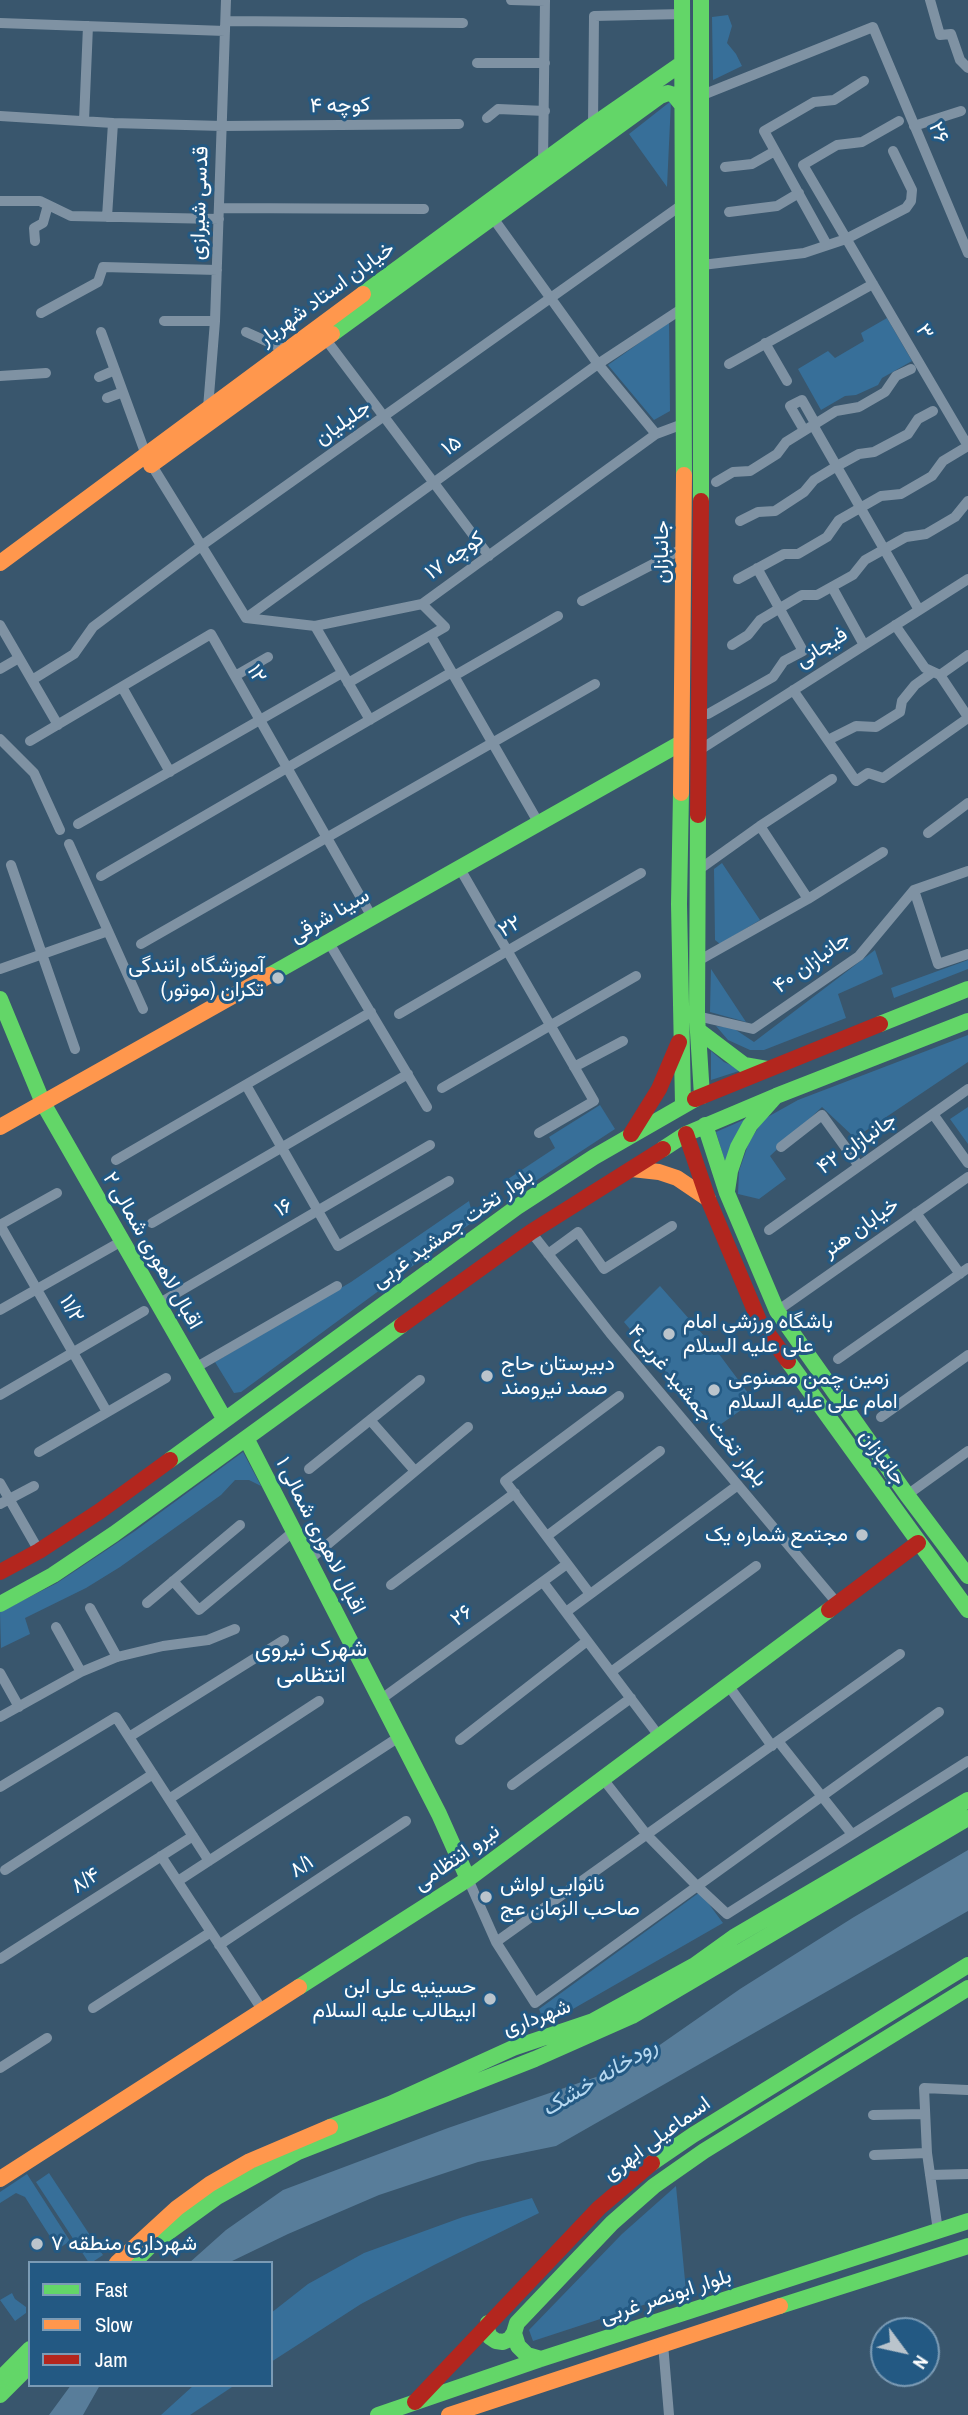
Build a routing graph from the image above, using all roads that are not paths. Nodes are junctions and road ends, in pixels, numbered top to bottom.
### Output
1 (226, 0) edge
2 (511, 0) edge
3 (545, 0) edge
4 (701, 0) edge
5 (930, 0) edge
6 (682, 7) edge
7 (0, 23) edge
8 (463, 23) dead end
9 (88, 26) junction
10 (225, 26) junction
11 (477, 63) dead end
12 (545, 63) junction
13 (681, 64) junction
14 (968, 68) edge
15 (864, 81) dead end
16 (701, 96) junction
17 (682, 105) junction
18 (545, 111) junction
19 (961, 111) dead end
20 (0, 116) edge
21 (487, 118) dead end
22 (84, 121) junction
23 (899, 121) dead end
24 (111, 123) junction
25 (458, 124) dead end
26 (593, 125) junction
27 (222, 126) junction
28 (914, 126) junction
29 (775, 151) junction
30 (893, 151) dead end
31 (543, 163) junction
32 (725, 167) dead end
33 (799, 193) junction
34 (0, 201) edge
35 (683, 204) junction
36 (48, 205) junction
37 (424, 209) dead end
38 (729, 212) dead end
39 (219, 213) junction
40 (107, 217) junction
41 (493, 218) junction
42 (846, 239) junction
43 (35, 242) dead end
44 (827, 245) junction
45 (968, 253) edge
46 (702, 265) junction
47 (217, 270) junction
48 (873, 284) junction
49 (550, 298) junction
50 (683, 309) junction
51 (41, 313) dead end
52 (164, 321) dead end
53 (215, 321) junction
54 (101, 332) dead end
55 (246, 332) dead end
56 (324, 337) junction
57 (765, 344) junction
58 (286, 350) junction
59 (598, 364) junction
60 (729, 365) dead end
61 (911, 369) dead end
62 (115, 370) junction
63 (46, 373) dead end
64 (0, 376) edge
65 (99, 377) dead end
66 (787, 380) dead end
67 (123, 392) junction
68 (107, 398) dead end
69 (208, 408) junction
70 (933, 411) dead end
71 (384, 417) junction
72 (683, 424) junction
73 (811, 426) junction
74 (656, 434) junction
75 (968, 446) edge
76 (148, 460) junction
77 (836, 467) junction
78 (434, 482) junction
79 (709, 484) junction
80 (683, 486) junction
81 (968, 501) edge
82 (860, 508) junction
83 (740, 521) dead end
84 (201, 546) junction
85 (684, 548) junction
86 (884, 549) junction
87 (489, 556) junction
88 (0, 563) edge
89 (757, 568) junction
90 (0, 577) edge
91 (738, 579) dead end
92 (968, 579) edge
93 (832, 587) junction
94 (582, 601) dead end
95 (422, 604) junction
96 (779, 608) junction
97 (919, 610) junction
98 (558, 616) dead end
99 (246, 618) junction
100 (0, 625) edge
101 (895, 625) junction
102 (315, 626) junction
103 (431, 636) junction
104 (732, 645) dead end
105 (864, 645) junction
106 (968, 655) edge
107 (268, 657) dead end
108 (19, 658) junction
109 (0, 669) edge
110 (342, 673) junction
111 (453, 674) junction
112 (937, 674) junction
113 (235, 676) junction
114 (32, 680) junction
115 (348, 683) junction
116 (595, 684) dead end
117 (122, 687) junction
118 (793, 690) junction
119 (708, 714) dead end
120 (968, 718) edge
121 (260, 720) junction
122 (370, 720) junction
123 (58, 725) junction
124 (0, 739) edge
125 (828, 740) junction
126 (30, 741) dead end
127 (493, 743) junction
128 (681, 743) junction
129 (698, 751) junction
130 (287, 768) junction
131 (170, 772) junction
132 (832, 779) dead end
133 (968, 803) edge
134 (538, 822) junction
135 (78, 824) dead end
136 (760, 826) junction
137 (60, 831) dead end
138 (928, 833) dead end
139 (327, 838) junction
140 (69, 844) dead end
141 (883, 852) dead end
142 (11, 865) dead end
143 (459, 867) junction
144 (697, 871) junction
145 (968, 871) edge
146 (640, 873) dead end
147 (101, 876) dead end
148 (914, 890) junction
149 (808, 899) junction
150 (697, 903) junction
151 (679, 904) junction
152 (372, 917) junction
153 (108, 931) junction
154 (328, 941) junction
155 (141, 944) dead end
156 (508, 951) junction
157 (42, 954) junction
158 (968, 954) edge
159 (698, 961) junction
160 (0, 969) edge
161 (636, 976) dead end
162 (968, 989) edge
163 (0, 999) edge
164 (943, 999) junction
165 (143, 1009) dead end
166 (371, 1013) junction
167 (399, 1014) dead end
168 (698, 1023) junction
169 (961, 1023) edge
170 (551, 1026) junction
171 (681, 1037) junction
172 (623, 1041) dead end
173 (75, 1049) dead end
174 (574, 1067) junction
175 (767, 1069) junction
176 (408, 1074) junction
177 (246, 1085) junction
178 (442, 1088) dead end
179 (968, 1089) edge
180 (702, 1096) junction
181 (776, 1096) junction
182 (43, 1103) junction
183 (683, 1104) junction
184 (427, 1107) dead end
185 (933, 1114) junction
186 (705, 1125) junction
187 (0, 1127) edge
188 (539, 1133) dead end
189 (685, 1134) junction
190 (630, 1135) junction
191 (430, 1145) dead end
192 (282, 1147) junction
193 (781, 1147) dead end
194 (116, 1160) dead end
195 (968, 1163) edge
196 (859, 1166) junction
197 (632, 1169) junction
198 (968, 1177) edge
199 (449, 1181) dead end
200 (57, 1193) dead end
201 (727, 1193) junction
202 (708, 1199) junction
203 (318, 1211) junction
204 (916, 1213) junction
205 (152, 1223) dead end
206 (0, 1225) edge
207 (672, 1226) dead end
208 (769, 1230) dead end
209 (531, 1232) junction
210 (122, 1241) junction
211 (548, 1254) junction
212 (964, 1271) edge
213 (337, 1286) dead end
214 (37, 1289) junction
215 (151, 1308) junction
216 (0, 1310) edge
217 (776, 1311) junction
218 (343, 1334) junction
219 (73, 1352) junction
220 (360, 1355) junction
221 (968, 1355) edge
222 (838, 1359) dead end
223 (195, 1368) junction
224 (166, 1378) dead end
225 (420, 1380) dead end
226 (0, 1395) edge
227 (619, 1396) dead end
228 (839, 1400) junction
229 (107, 1412) junction
230 (823, 1412) junction
231 (881, 1417) dead end
232 (225, 1420) junction
233 (370, 1420) junction
234 (468, 1427) dead end
235 (246, 1438) junction
236 (660, 1451) dead end
237 (968, 1451) edge
238 (39, 1452) dead end
239 (309, 1469) dead end
240 (415, 1471) junction
241 (0, 1483) edge
242 (738, 1485) junction
243 (34, 1486) dead end
244 (515, 1493) junction
245 (907, 1495) junction
246 (4, 1501) edge
247 (240, 1525) dead end
248 (294, 1531) junction
249 (547, 1536) junction
250 (918, 1543) junction
251 (38, 1551) junction
252 (309, 1560) junction
253 (567, 1564) junction
254 (756, 1566) dead end
255 (0, 1572) edge
256 (53, 1575) junction
257 (968, 1576) edge
258 (173, 1581) junction
259 (542, 1582) junction
260 (391, 1585) dead end
261 (590, 1594) junction
262 (147, 1603) dead end
263 (837, 1603) junction
264 (0, 1604) edge
265 (90, 1608) dead end
266 (968, 1610) edge
267 (566, 1612) junction
268 (56, 1627) dead end
269 (235, 1629) dead end
270 (284, 1640) dead end
271 (587, 1641) junction
272 (900, 1654) dead end
273 (117, 1657) junction
274 (81, 1672) junction
275 (611, 1672) junction
276 (0, 1673) edge
277 (728, 1685) junction
278 (631, 1698) junction
279 (380, 1700) junction
280 (319, 1701) dead end
281 (19, 1707) junction
282 (939, 1712) dead end
283 (0, 1717) edge
284 (659, 1736) junction
285 (128, 1737) junction
286 (399, 1737) junction
287 (460, 1740) dead end
288 (775, 1743) junction
289 (968, 1761) edge
290 (153, 1774) junction
291 (603, 1779) junction
292 (512, 1785) dead end
293 (0, 1787) edge
294 (821, 1797) junction
295 (169, 1799) junction
296 (968, 1800) edge
297 (968, 1818) edge
298 (406, 1821) dead end
299 (851, 1833) junction
300 (647, 1835) junction
301 (193, 1836) junction
302 (161, 1856) junction
303 (209, 1861) junction
304 (5, 1870) dead end
305 (468, 1879) junction
306 (178, 1881) junction
307 (697, 1886) junction
308 (211, 1932) junction
309 (496, 1942) junction
310 (219, 1945) junction
311 (0, 1959) edge
312 (968, 1965) edge
313 (968, 1988) edge
314 (93, 2008) dead end
315 (263, 2011) junction
316 (47, 2038) dead end
317 (0, 2068) edge
318 (967, 2090) edge
319 (925, 2114) junction
320 (873, 2116) dead end
321 (927, 2153) junction
322 (874, 2155) dead end
323 (968, 2174) edge
324 (930, 2175) junction
325 (0, 2179) edge
326 (968, 2221) edge
327 (938, 2231) junction
328 (968, 2246) edge
329 (119, 2261) edge
330 (135, 2261) edge
331 (795, 2277) junction
332 (802, 2299) junction
333 (488, 2323) junction
334 (514, 2333) junction
335 (663, 2344) junction
336 (28, 2351) edge
337 (541, 2359) junction
338 (28, 2367) edge
339 (0, 2379) edge
340 (0, 2395) edge
341 (415, 2402) junction
342 (378, 2415) edge
343 (449, 2415) edge
344 (669, 2415) edge

1 - 10 street, قدسی شیرازی
2 - 3 street
3 - 12 street
4 - 16 street, جانبازان
5 - 14 street
6 - 13 street, جانبازان
6 - 26 street
7 - 9 street
8 - 10 street
9 - 10 street
9 - 22 street
10 - 27 street, قدسی شیرازی
11 - 12 street
12 - 18 street
13 - 17 street, جانبازان
13 - 26 street, خیابان استاد شهریار
15 - 29 street
16 - 28 street, ۲۶
16 - 46 street, جانبازان
17 - 35 street, جانبازان
17 - 41 street, خیابان استاد شهریار
18 - 21 street
18 - 31 street
19 - 28 street
20 - 22 street, کوچه ۴
22 - 24 street, کوچه ۴
23 - 42 street, ۳
24 - 27 street, کوچه ۴
24 - 40 street
25 - 27 street, کوچه ۴
26 - 31 street, خیابان استاد شهریار
27 - 39 street, قدسی شیرازی
28 - 45 street, ۲۶
29 - 32 street
29 - 33 street
30 - 42 street
31 - 58 street, خیابان استاد شهریار
33 - 38 street
33 - 44 street
34 - 36 street
35 - 49 street, جلیلیان
35 - 50 street, جانبازان
36 - 40 street
36 - 43 street
37 - 39 street
39 - 40 street
39 - 47 street, قدسی شیرازی
41 - 49 street
41 - 56 street, خیابان استاد شهریار
42 - 44 street
42 - 48 street, ۳
44 - 46 street
46 - 79 street, جانبازان
47 - 51 street
47 - 53 street, قدسی شیرازی
48 - 57 street
48 - 75 street, ۳
49 - 59 street
49 - 71 street, جلیلیان
50 - 59 street, ۱۵
50 - 72 street, جانبازان
52 - 53 street
53 - 69 street, قدسی شیرازی
54 - 62 street
55 - 58 street
56 - 71 street
56 - 76 street, خیابان استاد شهریار
57 - 60 street
57 - 66 street
58 - 69 street, خیابان استاد شهریار
59 - 74 street
59 - 78 street, ۱۵
61 - 73 street
62 - 65 street
62 - 67 street
63 - 64 street
67 - 68 street
67 - 76 street
69 - 76 street, خیابان استاد شهریار
70 - 77 street
71 - 78 street
71 - 84 street, جلیلیان
72 - 74 street, کوچه ۱۷
72 - 80 street, جانبازان
73 - 77 street
73 - 79 street
74 - 87 street, کوچه ۱۷
75 - 82 street
76 - 84 street
76 - 88 street, خیابان استاد شهریار
76 - 90 street, خیابان استاد شهریار
77 - 82 street
77 - 83 street
78 - 87 street
78 - 99 street, ۱۵
79 - 80 street
79 - 129 street, جانبازان
80 - 85 street, جانبازان
81 - 86 street
82 - 86 street
82 - 89 street
84 - 99 street
84 - 114 street, جلیلیان
85 - 94 street
85 - 128 street, جانبازان
86 - 93 street
86 - 97 street
87 - 95 street, کوچه ۱۷
89 - 91 street
89 - 96 street
92 - 97 street, فیجانی
93 - 96 street
93 - 105 street
95 - 102 street, کوچه ۱۷
95 - 103 street
96 - 104 street
96 - 119 street
97 - 101 street, فیجانی
98 - 111 street
99 - 102 street, کوچه ۱۷
100 - 108 street
101 - 105 street, فیجانی
101 - 112 street
102 - 110 street
103 - 111 street
103 - 115 street
105 - 118 street, فیجانی
106 - 112 street
107 - 113 street
108 - 109 street
108 - 114 street
110 - 115 street
110 - 121 street
111 - 122 street
111 - 127 street
112 - 120 street
112 - 125 street
113 - 117 street, ۱۲
113 - 121 street, ۱۲
114 - 123 street
115 - 122 street
116 - 127 street
117 - 123 street, ۱۲
117 - 131 street
118 - 125 street
118 - 129 street, فیجانی
120 - 125 street
121 - 130 street, ۱۲
121 - 131 street
122 - 130 street
123 - 126 street, ۱۲
124 - 137 street
127 - 134 street
127 - 139 street
128 - 134 street, سینا شرقی
128 - 151 street, جانبازان
129 - 144 street, جانبازان
130 - 139 street, ۱۲
130 - 147 street
131 - 135 street
132 - 136 street
133 - 138 street
134 - 143 street, سینا شرقی
136 - 144 street
136 - 149 street
139 - 152 street, ۱۲
139 - 155 street
140 - 153 street
141 - 149 street
142 - 157 street
143 - 152 street, سینا شرقی
143 - 156 street
144 - 150 street, جانبازان
145 - 148 street
146 - 156 street, ۲۲
148 - 158 street
148 - 168 street, ۴۰ جانبازان
149 - 159 street
150 - 151 street
150 - 159 street, جانبازان
151 - 171 street, جانبازان
152 - 154 street, سینا شرقی
153 - 157 street
153 - 165 street
154 - 166 street
154 - 182 street, سینا شرقی
156 - 167 street, ۲۲
156 - 170 street
157 - 160 street
157 - 173 street
159 - 168 street, جانبازان
161 - 170 street
162 - 164 street, بلوار تخت جمشید غربی
163 - 182 street, اقبال لاهوری شمالی ۲
164 - 169 street
164 - 175 street, بلوار تخت جمشید غربی
166 - 176 street
166 - 177 street
168 - 175 street
168 - 180 street, جانبازان
169 - 181 street
170 - 174 street
170 - 178 street
171 - 183 street, جانبازان
171 - 190 street
172 - 174 street
174 - 188 street
175 - 180 street, بلوار تخت جمشید غربی
176 - 184 street
176 - 192 street
177 - 192 street
177 - 194 street
179 - 185 street, ۴۲ جانبازان
180 - 183 street, بلوار تخت جمشید غربی
180 - 186 street, جانبازان
181 - 186 street
181 - 201 street
182 - 187 street, سینا شرقی
182 - 210 street, اقبال لاهوری شمالی ۲
183 - 189 street, جانبازان
183 - 190 street, بلوار تخت جمشید غربی
185 - 195 street
185 - 196 street, ۴۲ جانبازان
186 - 189 street
186 - 201 street, جانبازان
189 - 197 street
189 - 202 street, جانبازان
190 - 218 street, بلوار تخت جمشید غربی
191 - 203 street, ۱۶
192 - 203 street
192 - 205 street
193 - 196 street
196 - 208 street, ۴۲ جانبازان
197 - 202 street
197 - 209 street
198 - 204 street, خیابان هنر
199 - 203 street
200 - 206 street
201 - 217 street, جانبازان
202 - 230 street, جانبازان
203 - 215 street, ۱۶
204 - 212 street
204 - 217 street, خیابان هنر
206 - 214 street, ۱۱/۲
207 - 211 street
209 - 211 street, بلوار تخت جمشید غربی۴
209 - 220 street
210 - 214 street
210 - 215 street, اقبال لاهوری شمالی ۲
211 - 242 street, بلوار تخت جمشید غربی۴
212 - 222 street
213 - 223 street
214 - 216 street
214 - 219 street, ۱۱/۲
215 - 219 street, ۱۶
215 - 223 street, اقبال لاهوری شمالی ۲
217 - 228 street, جانبازان
218 - 220 street
218 - 232 street, بلوار تخت جمشید غربی
219 - 226 street, ۱۶
219 - 229 street, ۱۱/۲
220 - 235 street
221 - 231 street
223 - 232 street, اقبال لاهوری شمالی ۲
224 - 229 street
225 - 233 street
227 - 244 street
228 - 230 street
228 - 245 street, جانبازان
229 - 238 street
230 - 250 street, جانبازان
232 - 251 street, بلوار تخت جمشید غربی
233 - 239 street
233 - 240 street
234 - 240 street
235 - 248 street, اقبال لاهوری شمالی ۱
235 - 256 street
236 - 249 street
237 - 245 street
240 - 252 street
241 - 246 street
242 - 261 street
242 - 263 street, بلوار تخت جمشید غربی۴
243 - 246 street
244 - 249 street
244 - 260 street
245 - 257 street, جانبازان
246 - 251 street
247 - 258 street
248 - 252 street, اقبال لاهوری شمالی ۱
248 - 258 street
249 - 253 street
250 - 263 street, نیرو انتظامی
250 - 266 street, جانبازان
251 - 255 street, بلوار تخت جمشید غربی
251 - 256 street
252 - 279 street, اقبال لاهوری شمالی ۱
253 - 259 street, ۲۶
253 - 261 street
254 - 275 street
256 - 264 street
258 - 262 street
259 - 267 street
259 - 279 street, ۲۶
261 - 267 street
263 - 277 street, نیرو انتظامی
265 - 273 street
267 - 271 street
268 - 274 street
269 - 273 street
270 - 285 street
271 - 275 street
271 - 287 street
272 - 288 street
273 - 274 street
274 - 281 street
275 - 278 street
276 - 281 street
277 - 284 street, نیرو انتظامی
277 - 288 street
278 - 284 street
278 - 292 street
279 - 286 street, اقبال لاهوری شمالی ۱
280 - 295 street
281 - 283 street
282 - 294 street
284 - 291 street, نیرو انتظامی
285 - 290 street
285 - 293 street
286 - 303 street
286 - 305 street, اقبال لاهوری شمالی ۱
288 - 294 street
288 - 300 street
289 - 299 street
290 - 295 street
290 - 304 street
291 - 300 street
291 - 305 street, نیرو انتظامی
294 - 299 street
294 - 307 street
295 - 301 street
296 - 329 street, شهرداری
297 - 330 street, شهرداری
298 - 310 street, ۸/۱
299 - 307 street
300 - 307 street
300 - 309 street
301 - 302 street, ۸/۴
301 - 303 street
302 - 306 street
302 - 311 street, ۸/۴
303 - 306 street
305 - 309 street
305 - 315 street, نیرو انتظامی
306 - 308 street
307 - 309 street
308 - 310 street
308 - 314 street
310 - 315 street
312 - 333 street, اسماعیلی ابهری
313 - 334 street, اسماعیلی ابهری
315 - 325 street, نیرو انتظامی
316 - 317 street
318 - 319 street
319 - 320 street
319 - 321 street
321 - 322 street
321 - 324 street
323 - 324 street
324 - 327 street
326 - 327 street, بلوار ابونصر غربی
327 - 331 street, بلوار ابونصر غربی
328 - 332 street, بلوار ابونصر غربی
331 - 332 street
331 - 337 street, بلوار ابونصر غربی
332 - 335 street, بلوار ابونصر غربی
333 - 334 street
333 - 341 street, اسماعیلی ابهری
334 - 337 street
335 - 343 street, بلوار ابونصر غربی
335 - 344 street
336 - 339 street
337 - 341 street, بلوار ابونصر غربی
338 - 340 street
341 - 342 street, بلوار ابونصر غربی

